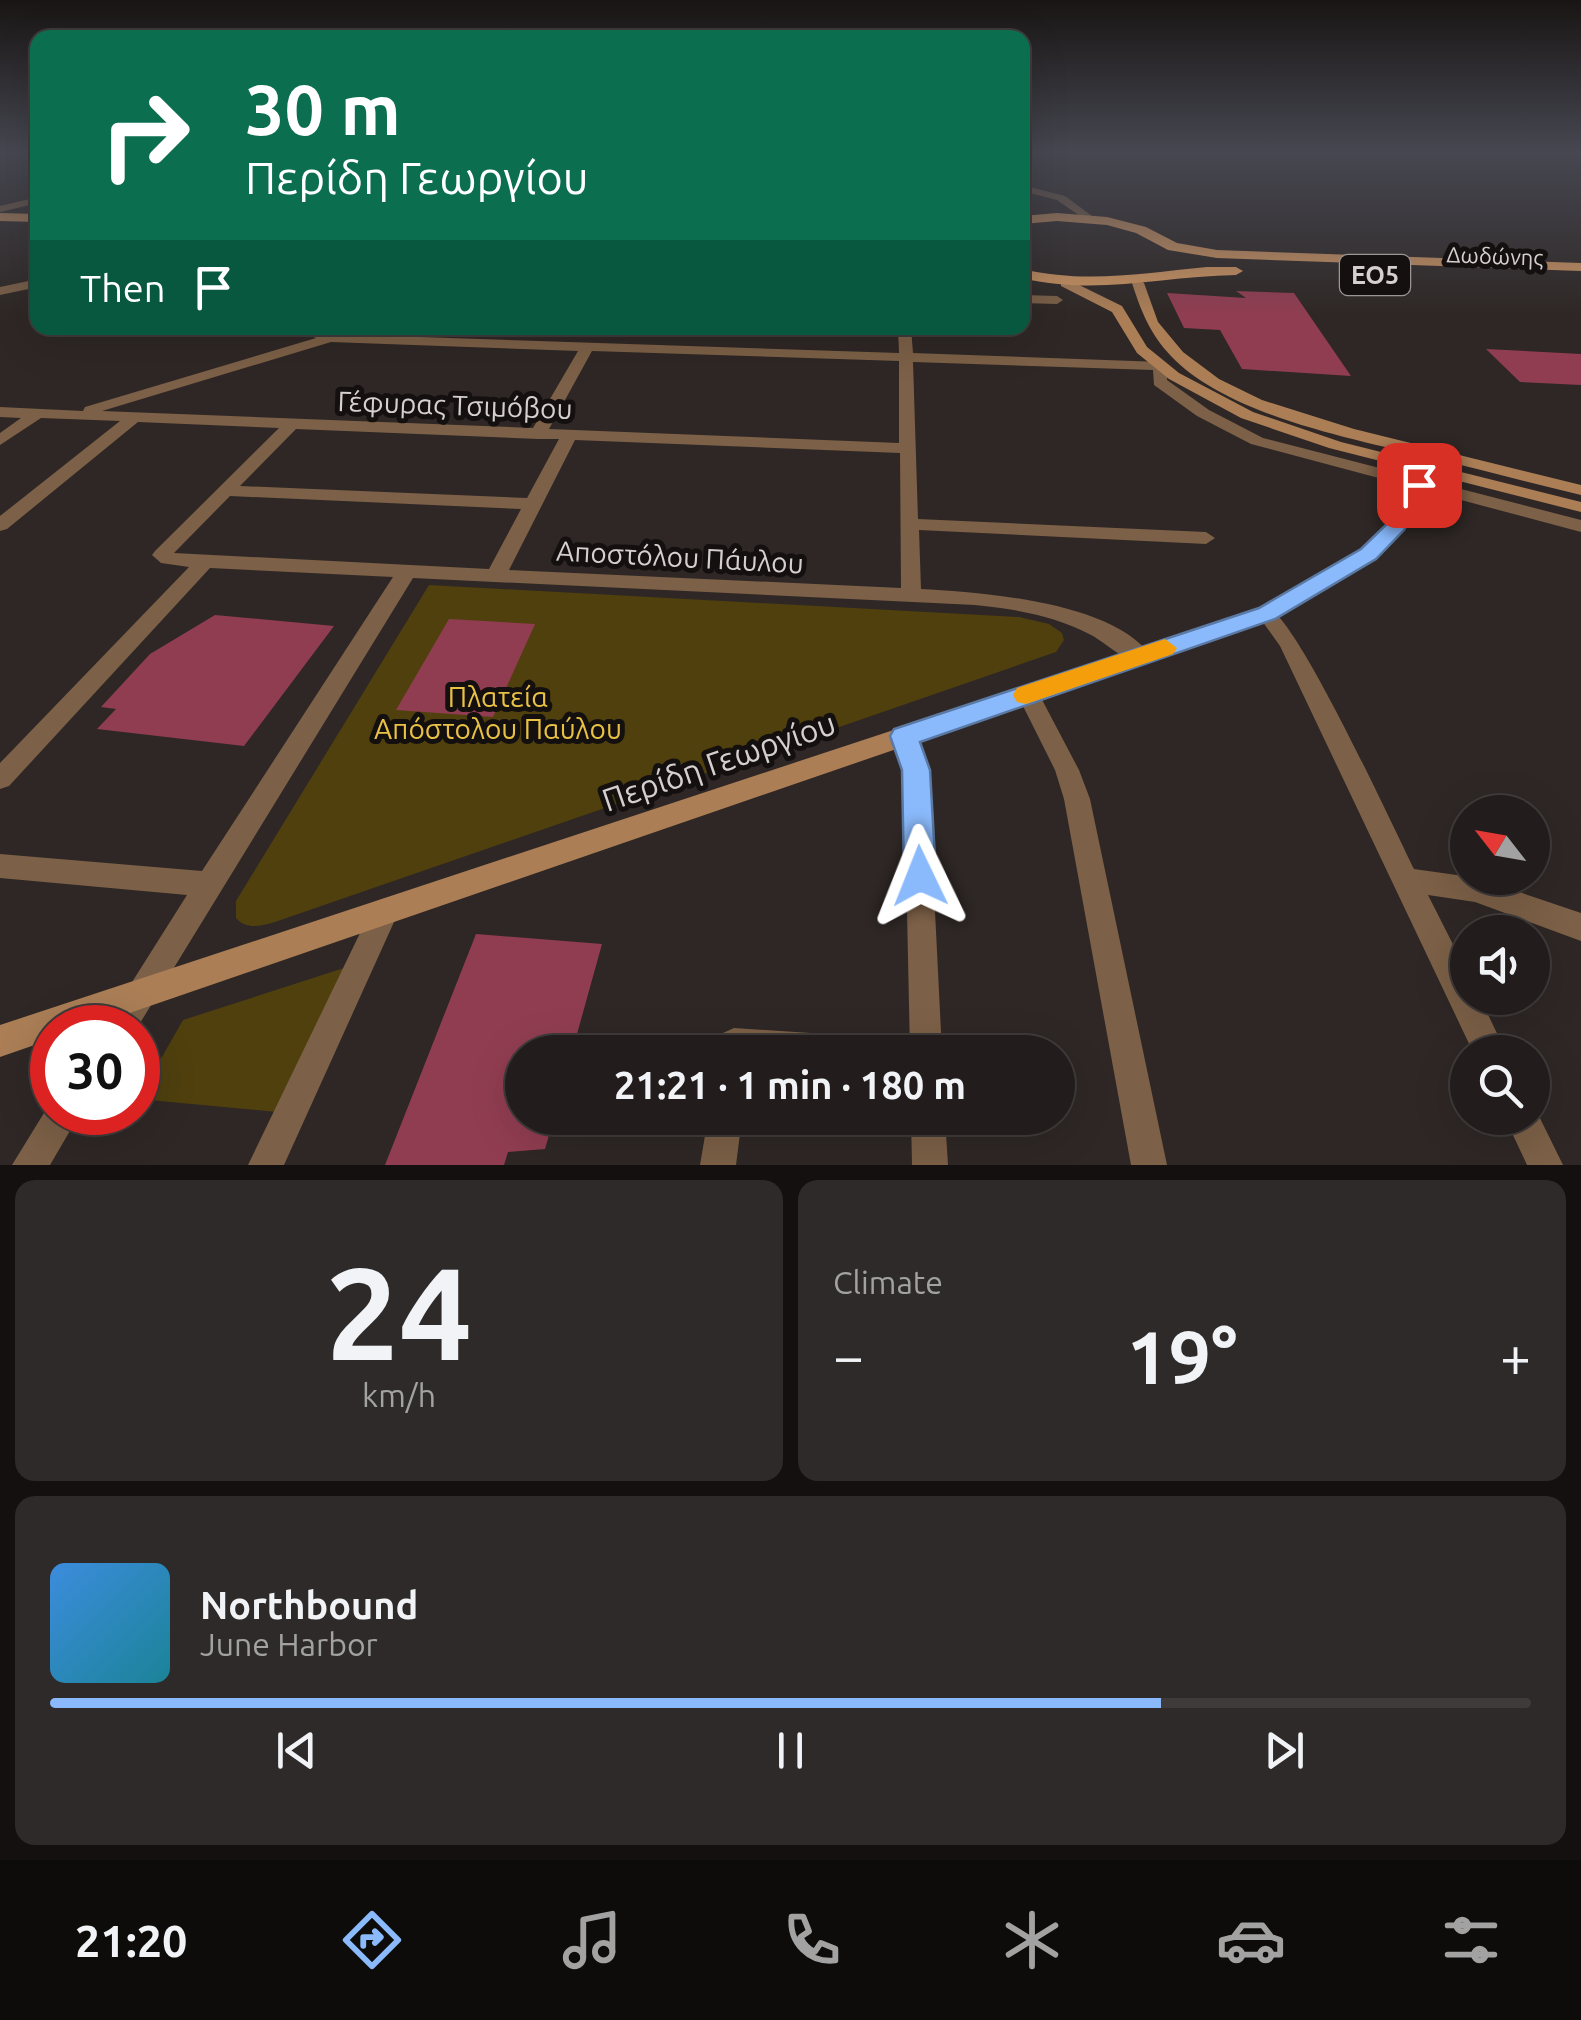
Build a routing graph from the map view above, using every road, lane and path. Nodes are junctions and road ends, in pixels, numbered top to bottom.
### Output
1 (1055, 207) edge
2 (1075, 207) edge
3 (1049, 217) junction
4 (1030, 219) edge
5 (1092, 219) junction
6 (0, 221) edge
7 (30, 222) edge
8 (1173, 247) junction
9 (1581, 267) edge
10 (1168, 273) junction
11 (1030, 275) edge
12 (1581, 282) edge
13 (1065, 283) junction
14 (1138, 283) junction
15 (30, 284) edge
16 (0, 290) edge
17 (1030, 299) edge
18 (1057, 300) dead end
19 (320, 335) edge
20 (340, 335) edge
21 (584, 335) edge
22 (906, 335) edge
23 (329, 338) junction
24 (582, 346) junction
25 (906, 357) junction
26 (1161, 366) junction
27 (0, 412) edge
28 (38, 414) junction
29 (72, 415) junction
30 (135, 417) junction
31 (292, 424) junction
32 (538, 434) junction
33 (568, 435) junction
34 (0, 440) edge
35 (908, 448) junction
36 (1419, 485) junction
37 (1581, 490) edge
38 (226, 491) junction
39 (533, 504) junction
40 (1581, 507) edge
41 (909, 524) junction
42 (0, 525) edge
43 (1581, 526) edge
44 (1206, 538) dead end
45 (205, 562) junction
46 (407, 571) junction
47 (496, 575) junction
48 (911, 595) junction
49 (1267, 614) junction
50 (1140, 656) junction
51 (1028, 694) junction
52 (904, 736) junction
53 (0, 779) edge
54 (0, 866) edge
55 (1406, 880) junction
56 (207, 884) junction
57 (385, 911) junction
58 (1581, 927) edge
59 (141, 993) junction
60 (133, 1005) edge
61 (925, 1035) edge
62 (1482, 1035) edge
63 (0, 1041) edge
64 (49, 1135) edge
65 (722, 1135) edge
66 (929, 1135) edge
67 (1530, 1135) edge
68 (30, 1165) edge
69 (266, 1165) edge
70 (718, 1165) edge
71 (930, 1165) edge
72 (1150, 1165) edge
73 (1545, 1165) edge

1 - 3 street
2 - 5 street
3 - 4 main road, Δωδώνης / ΕΟ5
3 - 5 main road, Δωδώνης / ΕΟ5
5 - 8 main road, Δωδώνης / ΕΟ5
6 - 7 main road
8 - 9 main road, Δωδώνης / ΕΟ5
8 - 10 main road
10 - 12 main road, Δωδώνης / ΕΟ5
10 - 14 main road, Δωδώνης / ΕΟ5
11 - 13 main road, Δωδώνης / ΕΟ5
13 - 14 main road, Δωδώνης / ΕΟ5
13 - 26 main road
14 - 37 main road
15 - 16 street
17 - 18 street
19 - 23 street
20 - 23 street
21 - 24 street
22 - 25 street
23 - 24 street
23 - 29 street
24 - 25 street
24 - 32 street
25 - 26 street
25 - 35 street
26 - 36 street
26 - 40 main road
27 - 28 street, Γέφυρας Τσιμόβου
28 - 29 street, Γέφυρας Τσιμόβου
28 - 34 street
29 - 30 street, Γέφυρας Τσιμόβου
30 - 31 street, Γέφυρας Τσιμόβου
30 - 42 street
31 - 32 street, Γέφυρας Τσιμόβου
31 - 38 street
32 - 33 street, Γέφυρας Τσιμόβου
33 - 35 street, Γέφυρας Τσιμόβου
33 - 39 street
35 - 41 street
36 - 43 street
36 - 49 main road, Περίδη Γεωργίου
38 - 39 street
38 - 45 street, Αποστόλου Πάυλου
39 - 47 street
41 - 44 street
41 - 48 street
45 - 46 street, Αποστόλου Πάυλου
45 - 53 street
46 - 47 street, Αποστόλου Πάυλου
46 - 56 street
47 - 48 street, Αποστόλου Πάυλου
48 - 50 street, Αποστόλου Πάυλου
49 - 50 main road, Περίδη Γεωργίου
49 - 55 street
50 - 51 main road, Περίδη Γεωργίου
51 - 52 main road, Περίδη Γεωργίου
51 - 72 street
52 - 57 main road, Περίδη Γεωργίου
52 - 61 street
54 - 56 street
55 - 58 street
55 - 62 street
56 - 59 street
57 - 59 main road, Περίδη Γεωργίου
57 - 69 street
59 - 60 street
59 - 63 main road, Περίδη Γεωργίου
64 - 68 street
65 - 70 street
66 - 71 street
67 - 73 street

